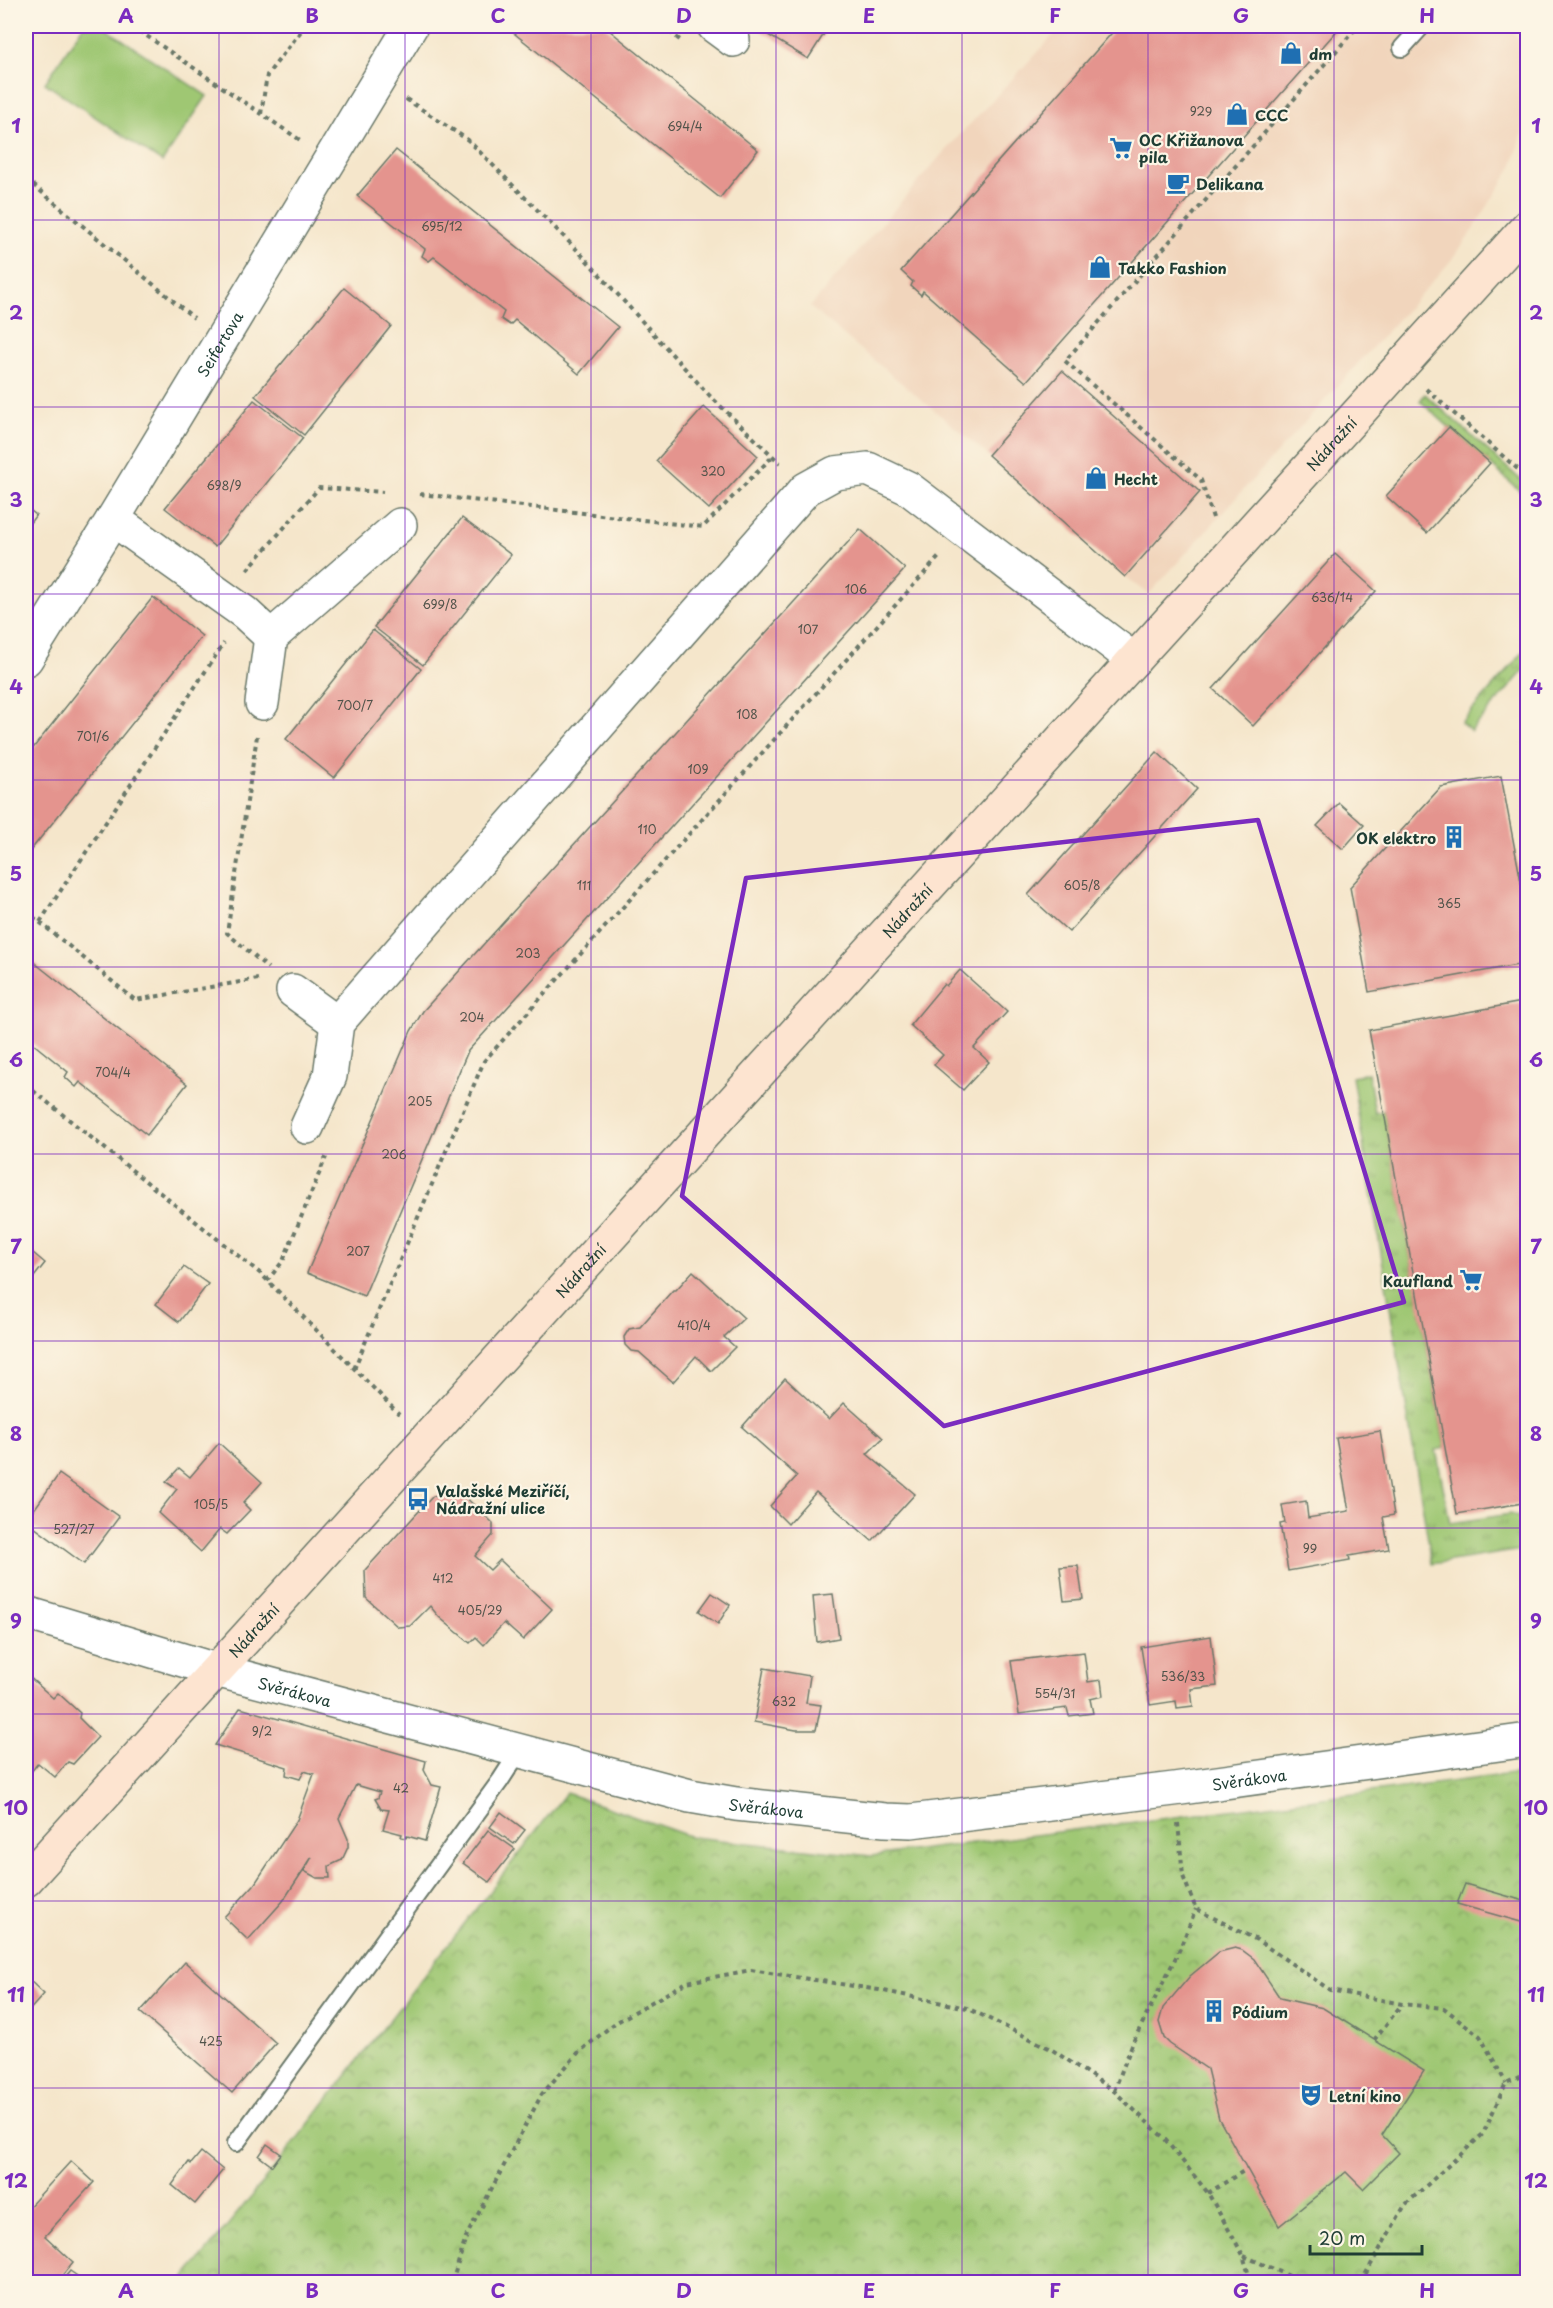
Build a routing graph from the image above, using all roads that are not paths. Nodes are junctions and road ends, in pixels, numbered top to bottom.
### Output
1 (411, 26) edge
2 (1422, 26) edge
3 (1402, 48) dead end
4 (1527, 226) edge
5 (113, 519) junction
6 (400, 525) dead end
7 (271, 637) junction
8 (26, 659) edge
9 (1134, 660) junction
10 (262, 703) road end
11 (285, 983) road end
12 (337, 1023) junction
13 (307, 1127) dead end
14 (26, 1613) edge
15 (216, 1670) junction
16 (1527, 1740) edge
17 (520, 1750) junction
18 (26, 1880) edge
19 (236, 2143) dead end

1 - 5 street, Seifertova
2 - 3 lane
4 - 9 main road, Nádražní
5 - 7 street
5 - 8 street, Seifertova
6 - 7 street
7 - 10 street
9 - 12 street
9 - 15 main road, Nádražní
11 - 12 street
12 - 13 street
14 - 15 street, Svěrákova
15 - 17 street, Svěrákova
15 - 18 main road, Nádražní
16 - 17 street, Svěrákova
17 - 19 lane

